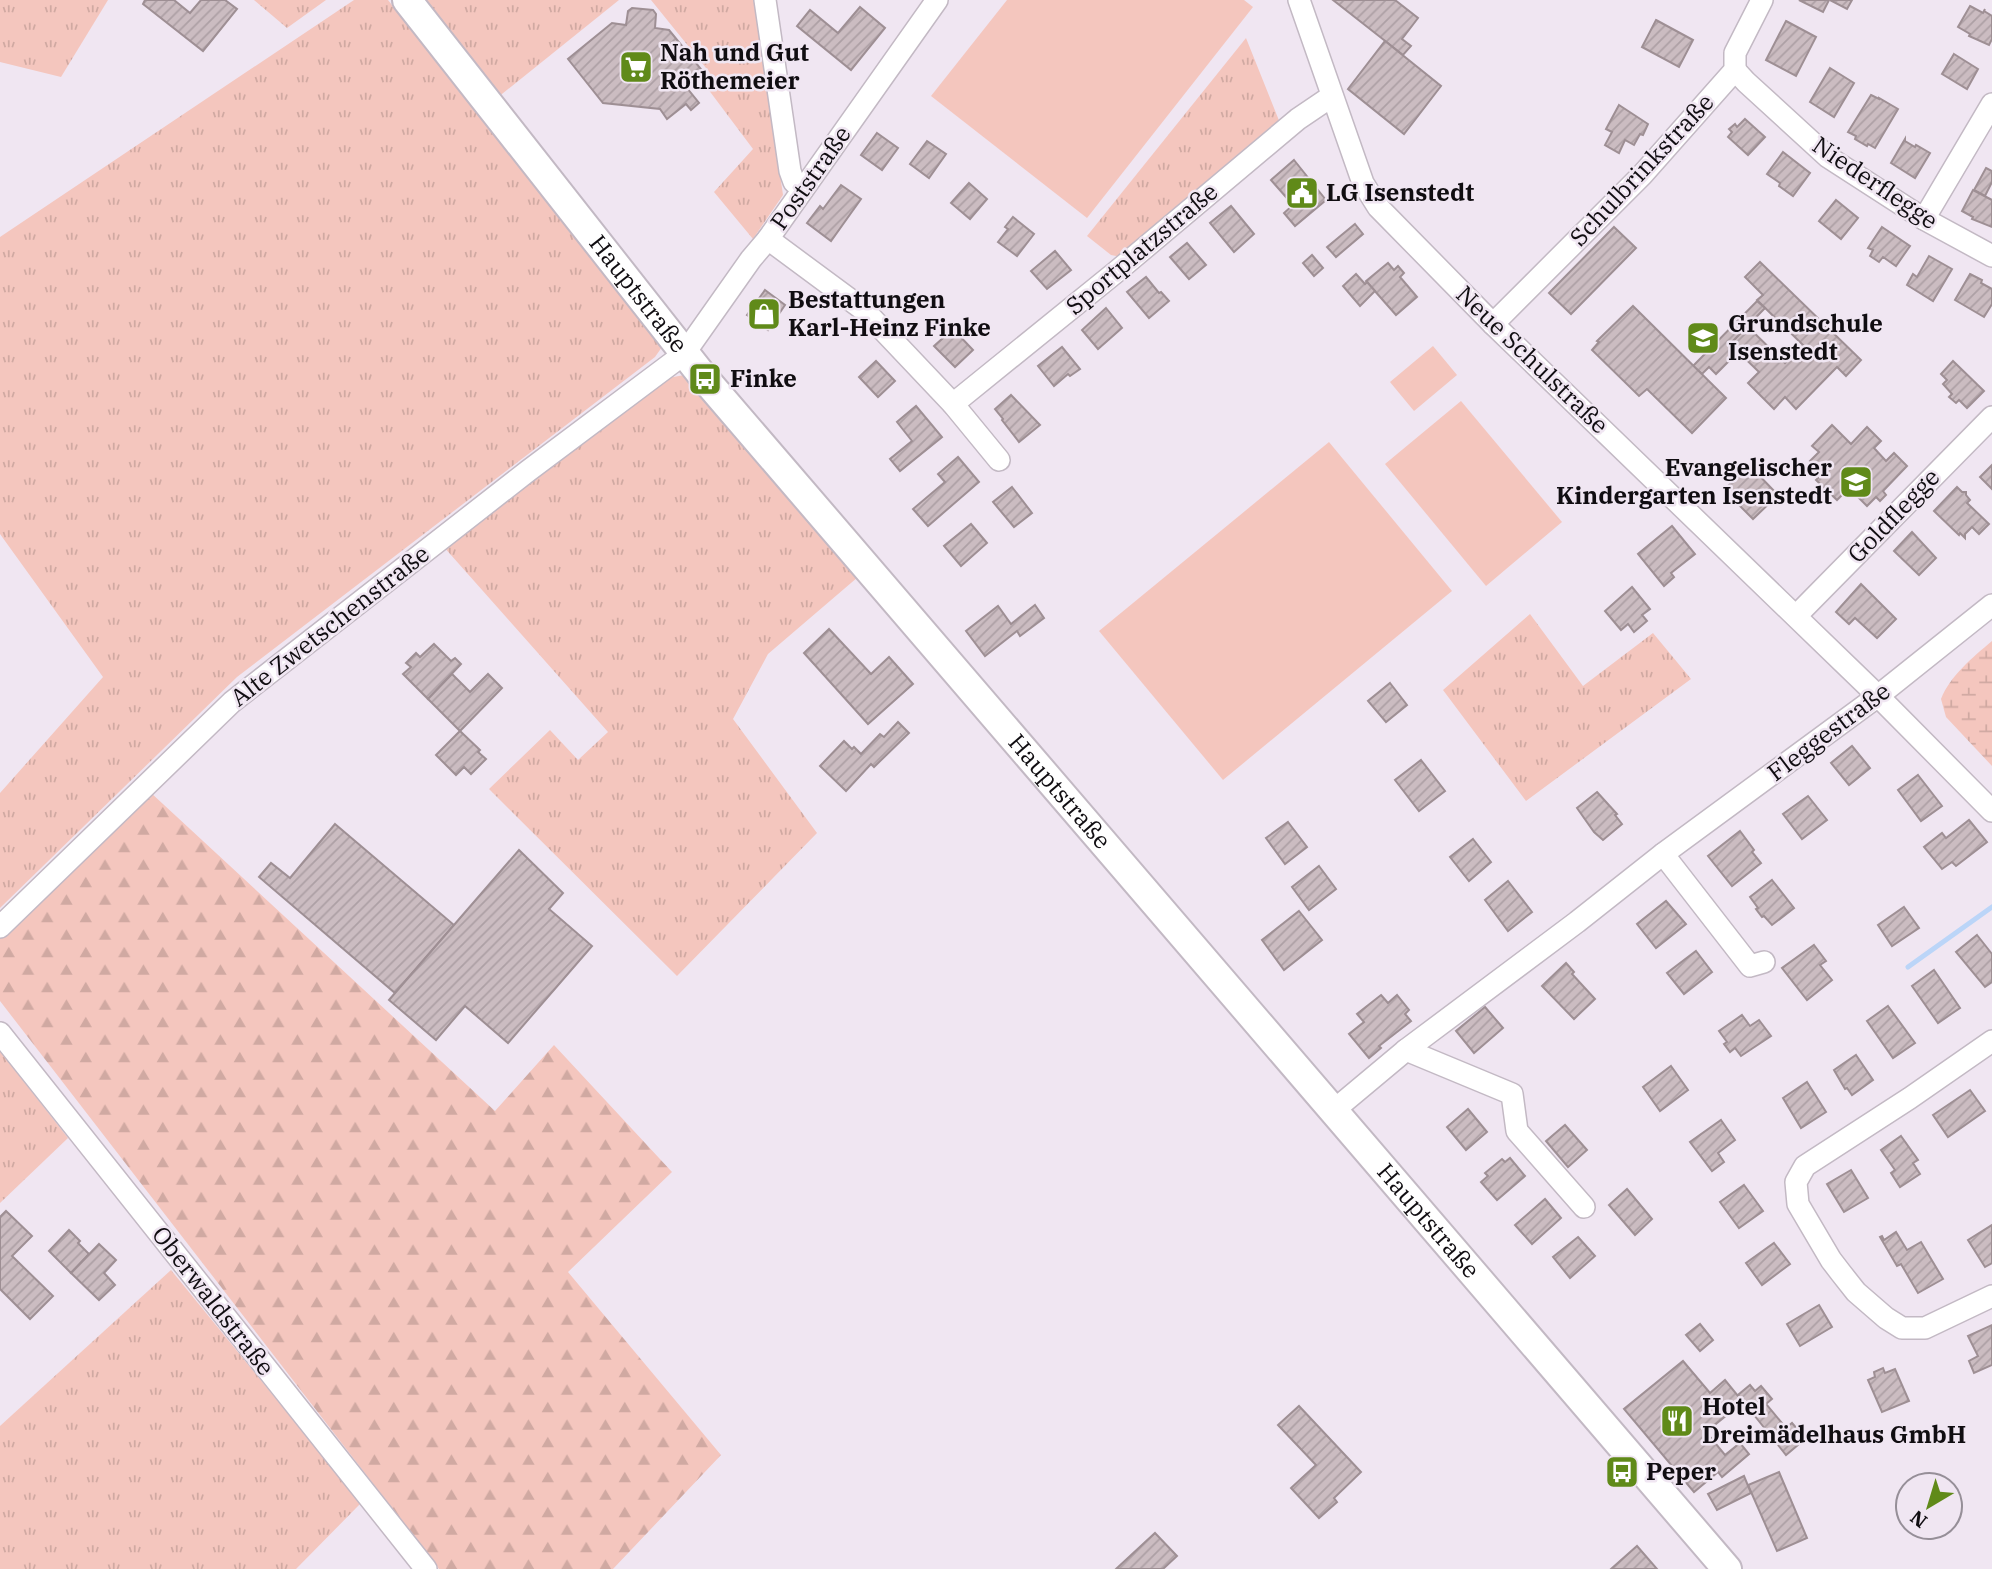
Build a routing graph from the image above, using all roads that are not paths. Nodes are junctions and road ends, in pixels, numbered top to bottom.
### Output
1 (407, 0) edge
2 (765, 0) edge
3 (937, 0) edge
4 (1299, 0) edge
5 (1762, 0) edge
6 (1735, 70) junction
7 (1332, 96) junction
8 (1992, 104) edge
9 (803, 189) junction
10 (1924, 219) junction
11 (768, 239) junction
12 (1992, 256) edge
13 (1493, 324) junction
14 (684, 354) junction
15 (953, 404) junction
16 (1992, 416) edge
17 (999, 460) dead end
18 (1992, 606) edge
19 (1796, 616) junction
20 (1878, 696) junction
21 (1992, 811) edge
22 (1663, 854) junction
23 (0, 927) edge
24 (1764, 962) dead end
25 (0, 1033) edge
26 (1992, 1041) edge
27 (1406, 1050) junction
28 (1333, 1111) junction
29 (1584, 1207) dead end
30 (1992, 1296) edge
31 (1724, 1568) edge
32 (426, 1569) edge

1 - 14 main road, Hauptstraße
2 - 9 street
3 - 9 street, Poststraße
4 - 7 street, Neue Schulstraße
5 - 6 street, Schulbrinkstraße
6 - 10 street, Niederflegge
6 - 13 street, Schulbrinkstraße
7 - 13 street, Neue Schulstraße
7 - 15 street, Sportplatzstraße
8 - 10 street
9 - 11 street, Poststraße
10 - 12 street, Niederflegge
11 - 14 street, Poststraße
11 - 15 street
13 - 19 street, Neue Schulstraße
14 - 23 street, Alte Zwetschenstraße
14 - 28 main road, Hauptstraße
15 - 17 street
16 - 19 street, Goldflegge
18 - 20 street, Fleggestraße
19 - 20 street, Neue Schulstraße
20 - 21 street, Neue Schulstraße
20 - 22 street, Fleggestraße
22 - 24 street
22 - 27 street, Fleggestraße
25 - 32 street, Oberwaldstraße
26 - 30 street
27 - 28 street, Fleggestraße
27 - 29 street
28 - 31 main road, Hauptstraße

